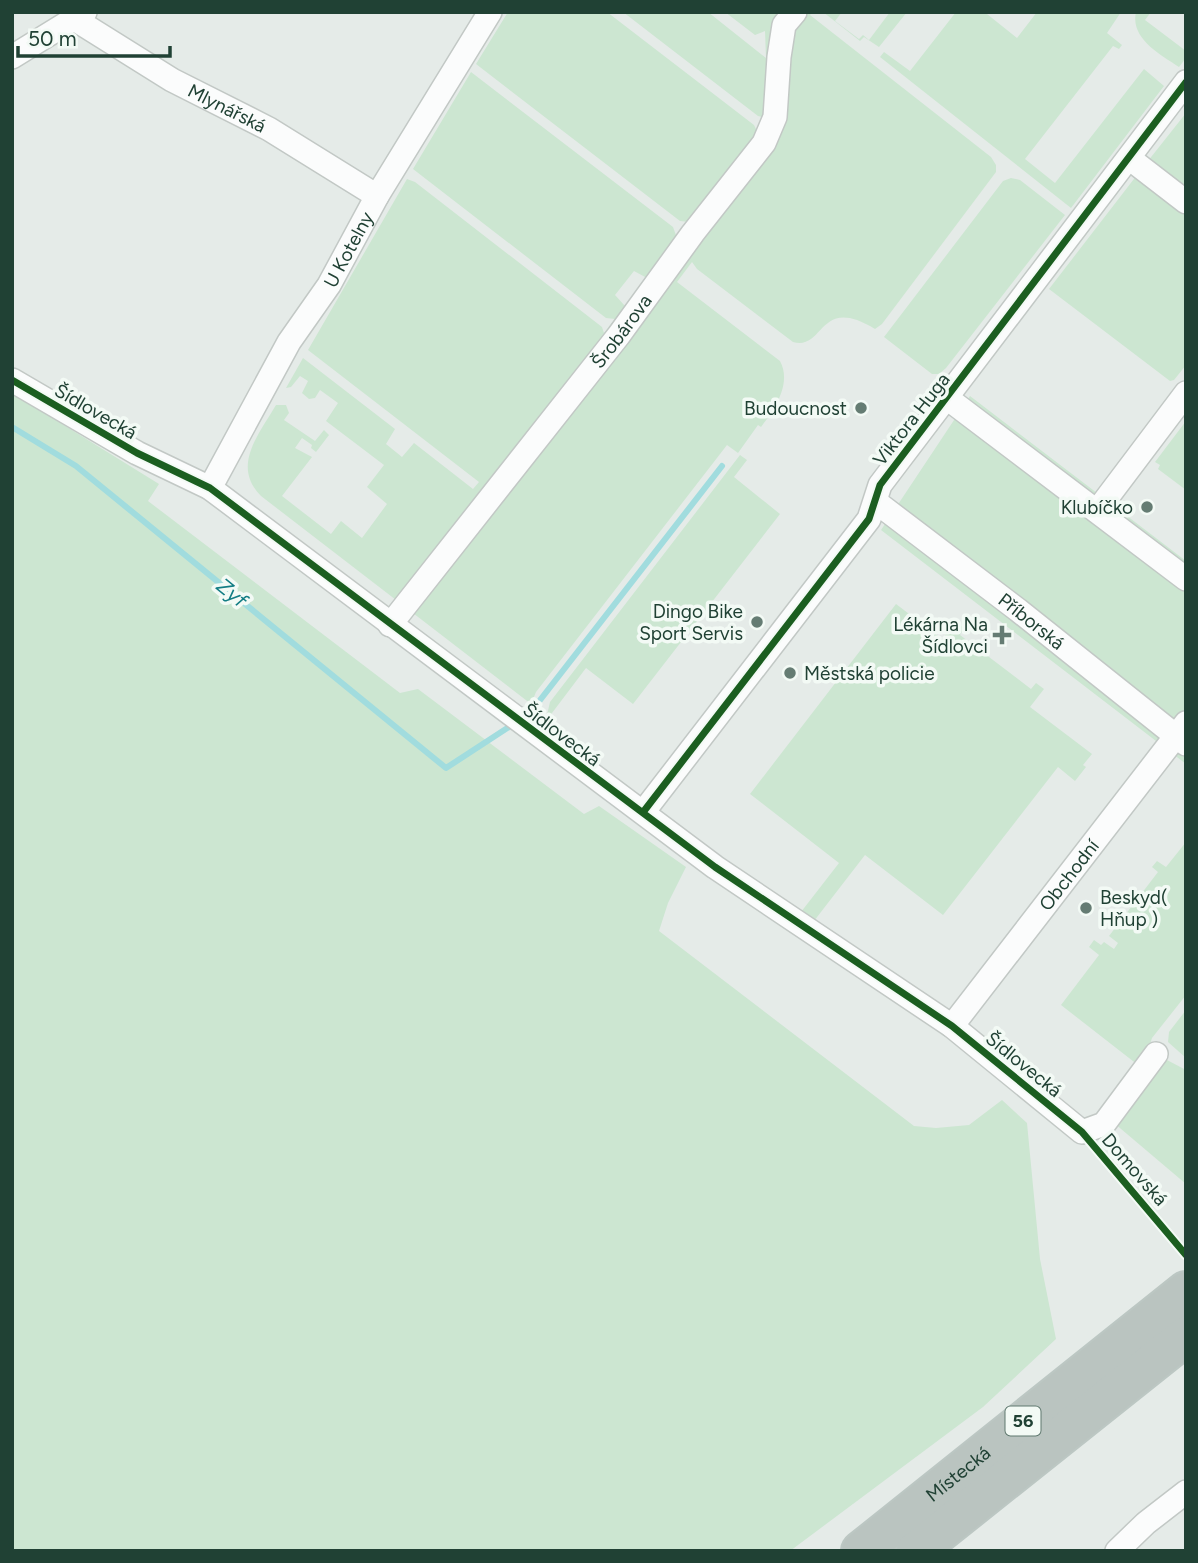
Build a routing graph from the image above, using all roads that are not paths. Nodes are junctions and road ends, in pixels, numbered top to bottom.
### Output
1 (489, 12) edge
2 (795, 12) edge
3 (81, 16) edge
4 (12, 57) edge
5 (1186, 82) edge
6 (1129, 158) junction
7 (377, 196) junction
8 (1186, 202) edge
9 (12, 380) edge
10 (1186, 393) edge
11 (947, 398) junction
12 (209, 488) junction
13 (876, 502) junction
14 (1097, 511) junction
15 (1186, 579) edge
16 (390, 625) junction
17 (1182, 734) edge
18 (643, 811) junction
19 (952, 1026) junction
20 (1156, 1054) dead end
21 (1186, 1292) edge
22 (1186, 1336) edge
23 (1186, 1492) edge
24 (861, 1551) edge
25 (916, 1551) edge
26 (1116, 1551) edge

1 - 7 street, U Kotelny
2 - 16 street, Šrobárova
3 - 4 street, Mlynářská
3 - 7 street, Mlynářská
5 - 6 street, Viktora Huga
6 - 8 street
6 - 11 street, Viktora Huga
7 - 12 street, U Kotelny
9 - 12 street, Šídlovecká
10 - 14 street
11 - 13 street, Viktora Huga
11 - 14 street
12 - 16 street, Šídlovecká
13 - 17 street, Příborská
13 - 18 street, Viktora Huga
14 - 15 street
16 - 18 street, Šídlovecká
17 - 19 street, Obchodní
18 - 19 street, Šídlovecká
19 - 20 street, Šídlovecká
21 - 24 highway, Místecká / 56
22 - 25 highway, Místecká / 56
23 - 26 street

